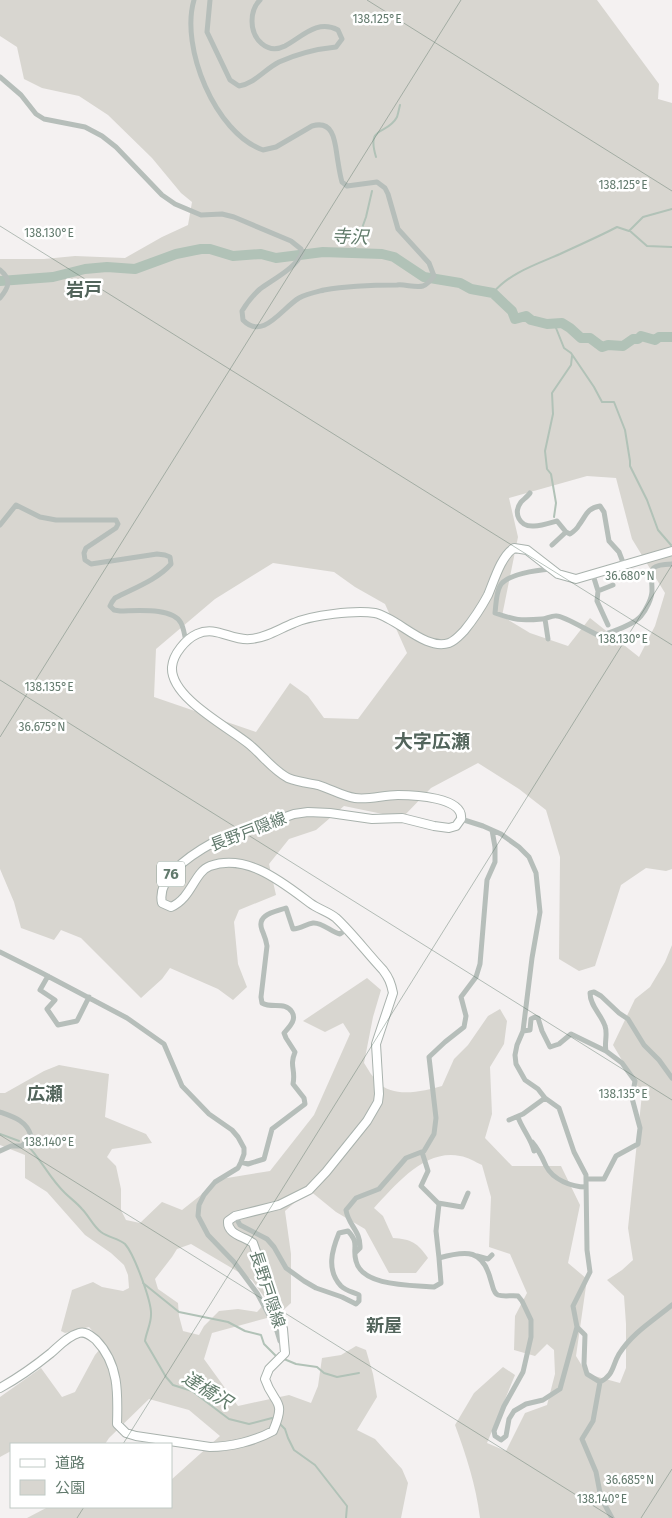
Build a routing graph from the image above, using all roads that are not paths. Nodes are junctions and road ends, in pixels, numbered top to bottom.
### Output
1 (194, 0) edge
2 (210, 0) edge
3 (260, 0) edge
4 (0, 77) edge
5 (0, 270) edge
6 (0, 298) edge
7 (530, 493) dead end
8 (0, 525) edge
9 (566, 532) junction
10 (552, 545) dead end
11 (672, 551) edge
12 (672, 564) edge
13 (624, 565) junction
14 (551, 569) junction
15 (593, 575) junction
16 (613, 584) dead end
17 (598, 591) junction
18 (545, 619) junction
19 (608, 625) dead end
20 (548, 639) dead end
21 (186, 643) junction
22 (461, 819) junction
23 (492, 830) junction
24 (347, 930) junction
25 (0, 952) edge
26 (48, 976) junction
27 (89, 997) junction
28 (523, 1031) junction
29 (606, 1051) junction
30 (672, 1078) edge
31 (545, 1098) junction
32 (0, 1112) edge
33 (518, 1117) junction
34 (509, 1120) dead end
35 (532, 1142) junction
36 (0, 1151) edge
37 (534, 1151) dead end
38 (422, 1152) junction
39 (241, 1162) junction
40 (586, 1179) junction
41 (586, 1187) junction
42 (468, 1193) dead end
43 (438, 1203) junction
44 (235, 1216) junction
45 (356, 1252) junction
46 (492, 1255) dead end
47 (475, 1256) junction
48 (439, 1258) junction
49 (672, 1306) edge
50 (577, 1328) junction
51 (284, 1345) junction
52 (600, 1382) junction
53 (0, 1388) edge
54 (612, 1518) edge

1 - 4 street
2 - 3 street
5 - 6 street
7 - 9 street
8 - 21 street
9 - 10 street
9 - 13 street
11 - 13 main road
12 - 18 street
13 - 15 main road
14 - 15 main road
14 - 18 street
14 - 21 main road
15 - 17 street
16 - 17 street
17 - 19 street
18 - 20 street
21 - 22 main road
22 - 23 street
22 - 24 main road, 長野戸隠線 / 76
23 - 28 street
23 - 38 street
24 - 39 street
24 - 44 main road, 長野戸隠線 / 76
25 - 26 street
26 - 27 street
26 - 27 street
27 - 39 street
28 - 29 street
28 - 31 street
29 - 30 street
29 - 40 street
31 - 33 street
31 - 40 street
32 - 36 street
33 - 34 street
33 - 35 street
35 - 37 street
35 - 41 street
38 - 43 street
38 - 45 street
39 - 51 street
40 - 41 street
41 - 50 street
42 - 43 street
43 - 48 street
44 - 45 street
44 - 51 main road, 長野戸隠線
45 - 48 street
46 - 47 street
47 - 48 street
47 - 50 street
49 - 52 street
50 - 52 street
51 - 53 main road, 長野戸隠線
52 - 54 street

